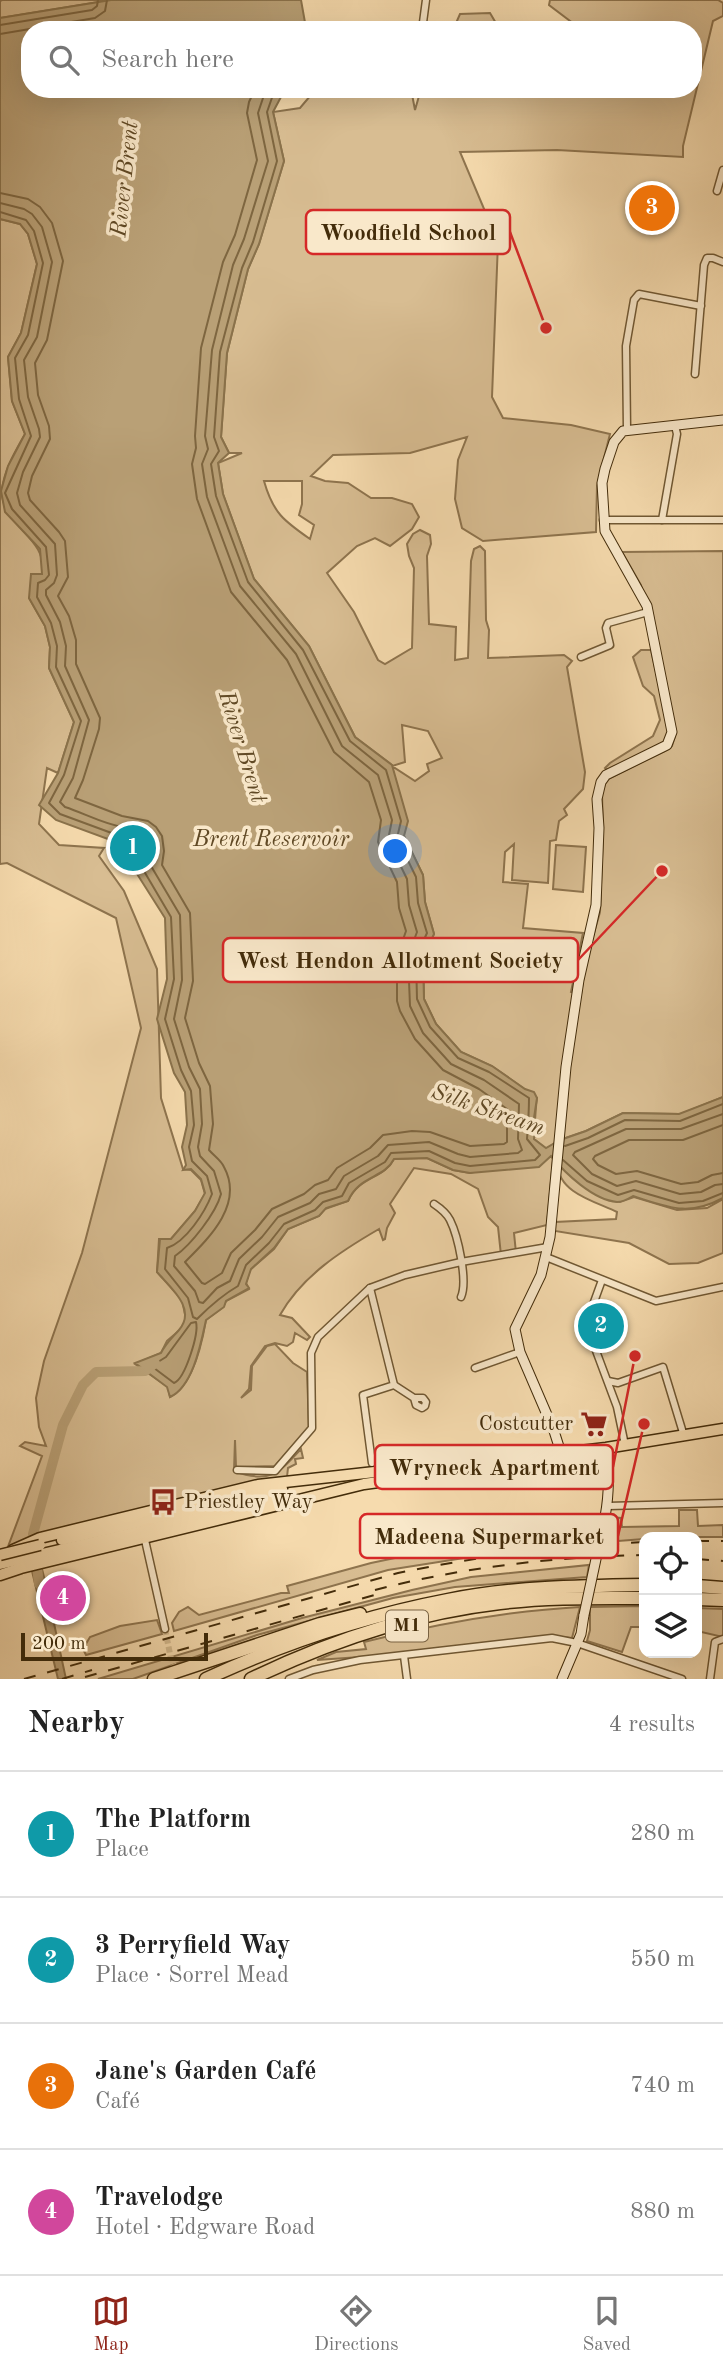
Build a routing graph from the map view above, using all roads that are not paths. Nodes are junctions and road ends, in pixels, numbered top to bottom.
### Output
1 (426, 0) edge
2 (423, 21) edge
3 (723, 170) edge
4 (718, 191) dead end
5 (723, 262) edge
6 (701, 306) junction
7 (695, 374) dead end
8 (723, 420) edge
9 (675, 426) junction
10 (627, 429) junction
11 (603, 520) junction
12 (663, 520) junction
13 (723, 520) edge
14 (648, 612) junction
15 (581, 657) dead end
16 (434, 1204) dead end
17 (547, 1252) junction
18 (461, 1262) junction
19 (602, 1280) junction
20 (723, 1287) edge
21 (370, 1288) junction
22 (461, 1297) dead end
23 (520, 1352) junction
24 (475, 1368) dead end
25 (608, 1381) junction
26 (394, 1385) junction
27 (414, 1398) dead end
28 (723, 1429) edge
29 (684, 1436) junction
30 (625, 1445) junction
31 (606, 1448) junction
32 (562, 1453) junction
33 (372, 1463) dead end
34 (237, 1469) dead end
35 (364, 1479) junction
36 (723, 1503) edge
37 (608, 1506) junction
38 (145, 1539) junction
39 (41, 1550) junction
40 (0, 1559) edge
41 (0, 1575) edge
42 (639, 1585) edge
43 (702, 1586) edge
44 (723, 1588) edge
45 (639, 1598) edge
46 (702, 1599) edge
47 (559, 1600) junction
48 (723, 1600) edge
49 (413, 1607) junction
50 (165, 1629) tunnel mouth
51 (723, 1639) edge
52 (578, 1643) junction
53 (404, 1656) junction
54 (154, 1679) edge
55 (206, 1679) edge
56 (251, 1679) edge
57 (262, 1679) edge
58 (289, 1679) edge
59 (407, 1679) edge
60 (562, 1679) edge
61 (682, 1679) edge
62 (710, 1679) edge

1 - 2 street
3 - 4 street
5 - 6 street
6 - 7 street
6 - 10 street
8 - 9 street
9 - 10 street
9 - 12 street
10 - 11 street
11 - 12 street
11 - 14 street
12 - 13 street
14 - 15 street
14 - 17 street
16 - 18 street
17 - 18 street
17 - 19 street
17 - 23 street
18 - 21 street
18 - 22 street
19 - 20 street
19 - 25 street
21 - 26 street
21 - 34 street
23 - 24 street
23 - 32 street
25 - 29 street
25 - 30 street
26 - 27 street
26 - 33 street
28 - 29 main road
29 - 30 main road
30 - 31 main road
31 - 32 main road
31 - 37 street
32 - 35 main road
35 - 38 main road
35 - 39 main road
36 - 37 street
37 - 52 street, bridge
38 - 39 main road
38 - 50 street
39 - 40 main road, bridge
39 - 40 main road
39 - 41 main road
42 - 49 highway, M1
43 - 44 highway
45 - 47 highway, M1
46 - 48 highway
47 - 56 highway, M1
47 - 57 highway, M1
49 - 54 highway, M1
49 - 55 highway, M1
51 - 62 street
52 - 53 street
52 - 60 street
52 - 61 street
53 - 58 street
53 - 59 street

